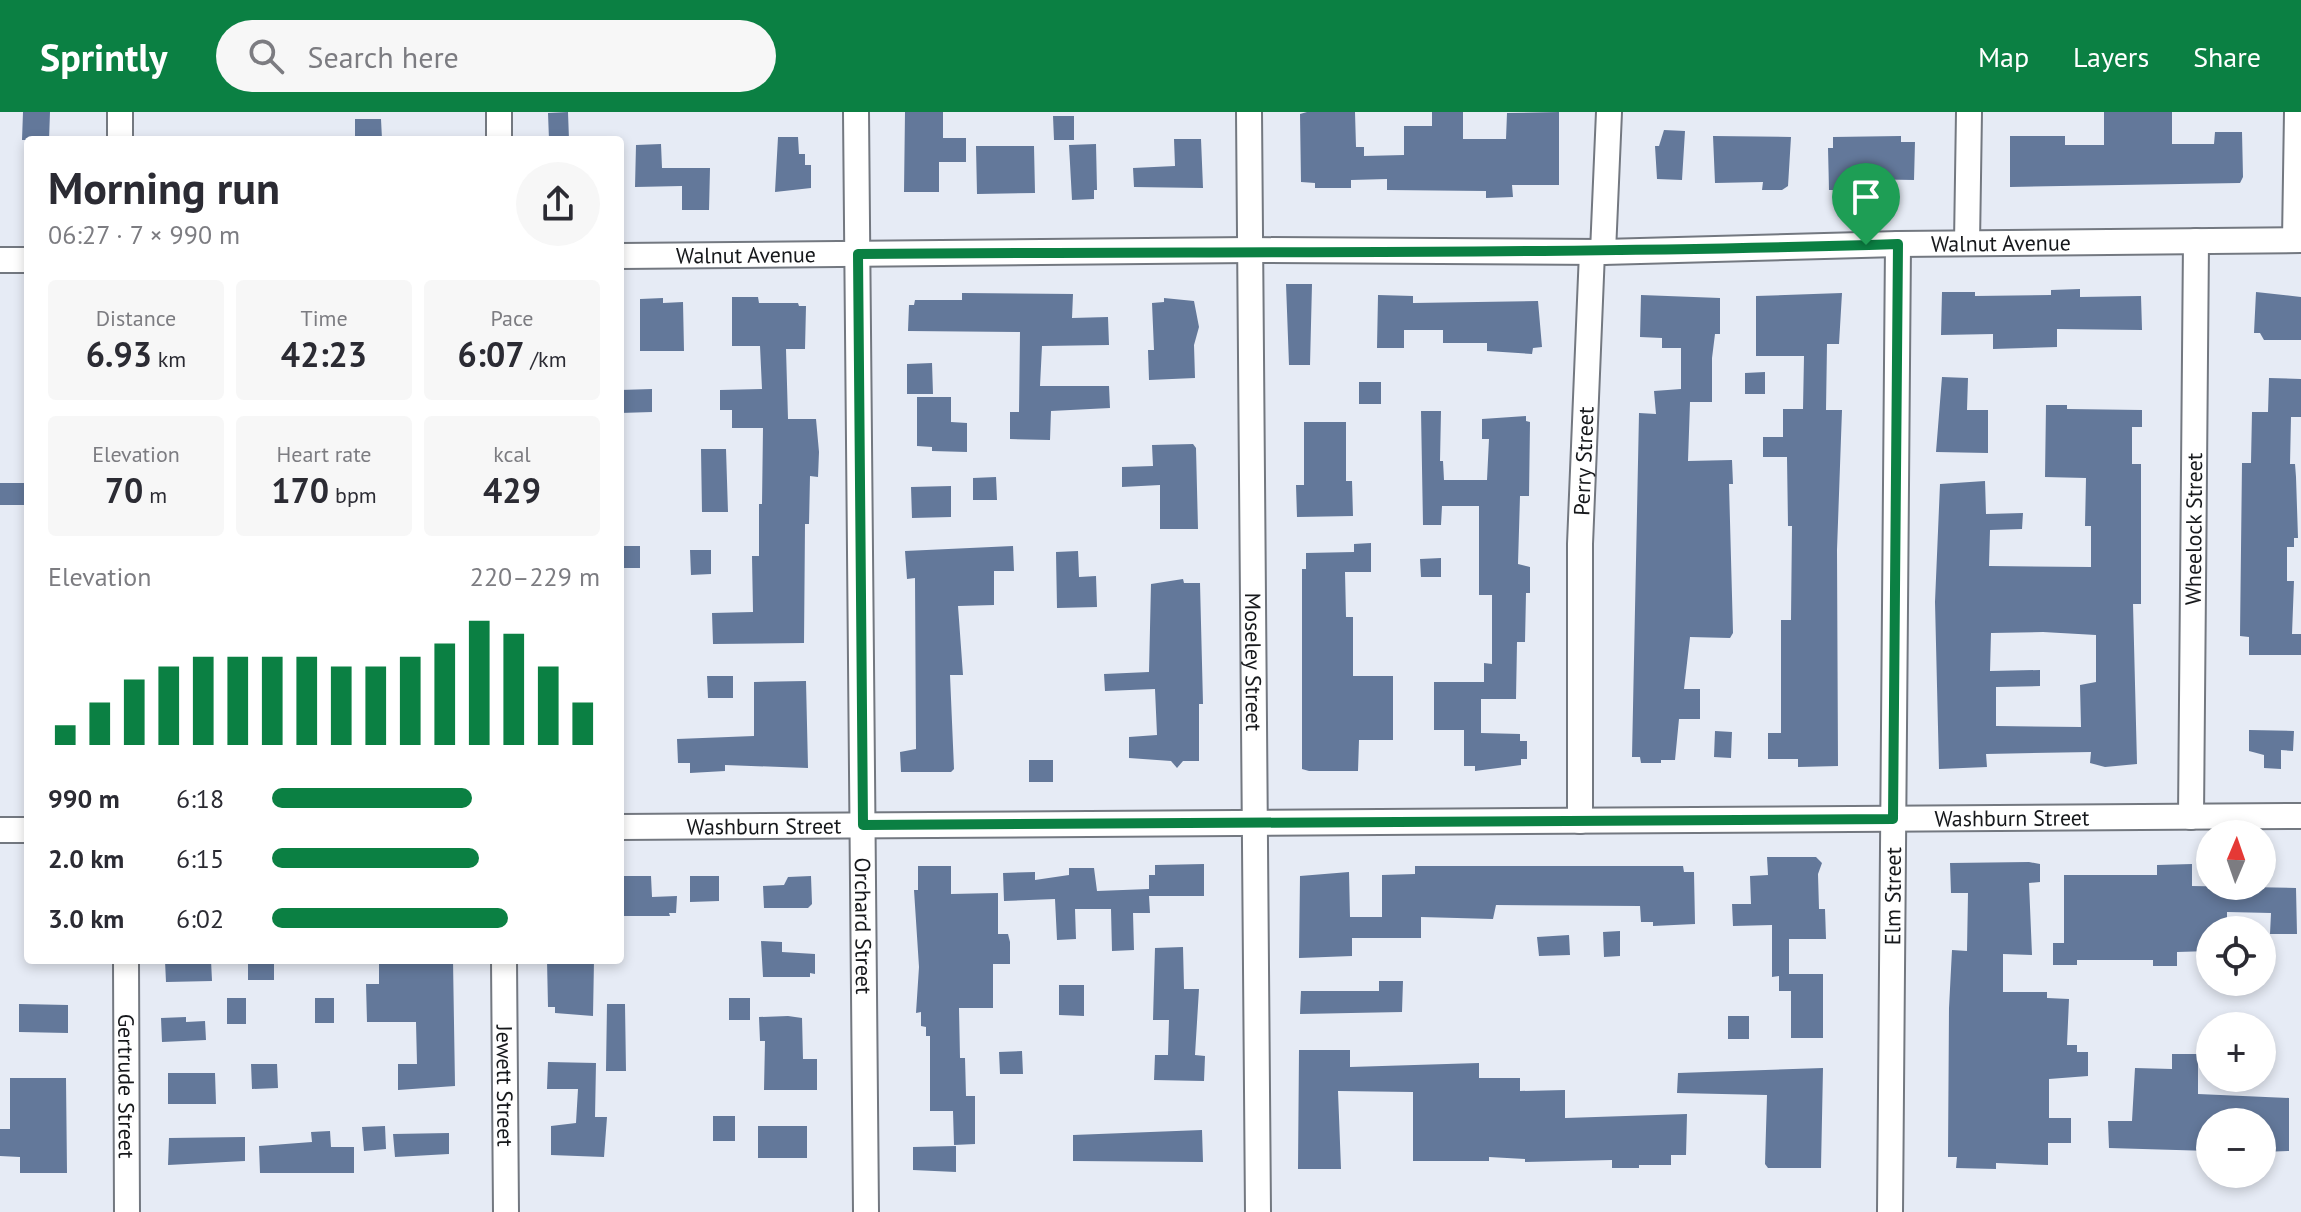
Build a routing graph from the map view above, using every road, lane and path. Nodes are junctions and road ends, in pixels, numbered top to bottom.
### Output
1 (120, 112) edge
2 (499, 112) edge
3 (856, 112) edge
4 (1249, 112) edge
5 (1609, 112) edge
6 (1969, 112) edge
7 (2297, 112) edge
8 (120, 136) edge
9 (499, 136) edge
10 (2298, 240) edge
11 (2196, 241) junction
12 (1967, 243) junction
13 (1898, 244) junction
14 (1250, 250) junction
15 (1598, 252) junction
16 (858, 254) junction
17 (624, 256) edge
18 (0, 260) edge
19 (24, 260) edge
20 (2301, 816) edge
21 (2191, 817) junction
22 (1893, 819) junction
23 (1580, 821) junction
24 (1255, 823) junction
25 (863, 825) junction
26 (624, 827) edge
27 (0, 830) edge
28 (24, 830) edge
29 (126, 964) edge
30 (504, 964) edge
31 (127, 1212) edge
32 (506, 1212) edge
33 (866, 1212) edge
34 (1258, 1212) edge
35 (1890, 1212) edge

1 - 8 street
2 - 9 street
3 - 16 street, Orchard Street
4 - 14 street, Moseley Street
5 - 15 street, Perry Street
6 - 12 street
7 - 10 street
10 - 11 street, Walnut Avenue
11 - 12 street, Walnut Avenue
11 - 21 street, Wheelock Street
12 - 13 street, Walnut Avenue
13 - 15 street, Walnut Avenue
13 - 22 street, Elm Street
14 - 15 street, Walnut Avenue
14 - 16 street, Walnut Avenue
14 - 24 street, Moseley Street
15 - 23 street, Perry Street
16 - 17 street, Walnut Avenue
16 - 25 street, Orchard Street
18 - 19 street
20 - 21 street, Washburn Street
21 - 22 street, Washburn Street
22 - 23 street, Washburn Street
22 - 35 street, Elm Street
23 - 24 street, Washburn Street
24 - 25 street, Washburn Street
24 - 34 street, Moseley Street
25 - 26 street, Washburn Street
25 - 33 street, Orchard Street
27 - 28 street
29 - 31 street, Gertrude Street
30 - 32 street, Jewett Street

